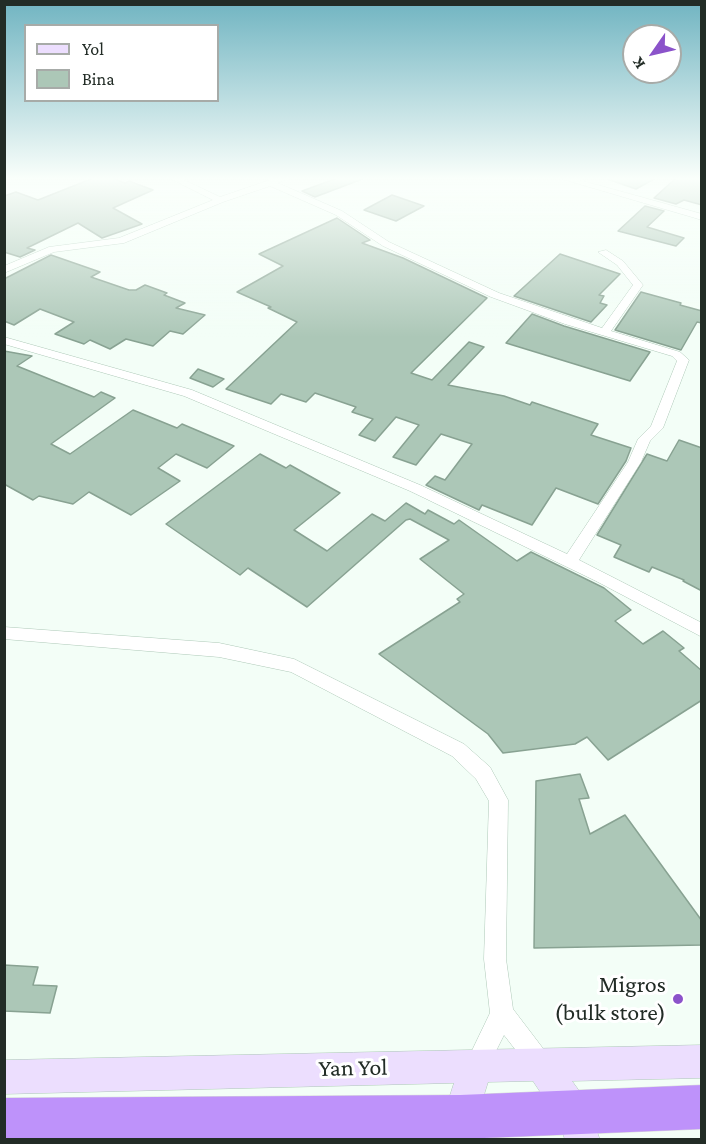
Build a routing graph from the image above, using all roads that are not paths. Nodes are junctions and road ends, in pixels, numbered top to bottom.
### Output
1 (147, 230) edge
2 (365, 230) edge
3 (603, 252) dead end
4 (4, 270) edge
5 (605, 332) junction
6 (4, 340) edge
7 (570, 562) junction
8 (702, 631) edge
9 (4, 633) edge
10 (502, 1014) junction
11 (702, 1060) edge
12 (540, 1063) junction
13 (477, 1065) junction
14 (4, 1077) edge
15 (702, 1107) edge
16 (4, 1120) edge
17 (578, 1125) edge
18 (460, 1128) edge

1 - 4 street
2 - 5 street
3 - 5 street
5 - 7 street
6 - 7 street
7 - 8 street
9 - 10 street
10 - 12 street
10 - 13 street
11 - 12 street, Yan Yol
12 - 13 street, Yan Yol
12 - 17 street
13 - 14 street, Yan Yol
13 - 18 street
15 - 17 highway
16 - 18 highway
17 - 18 highway

